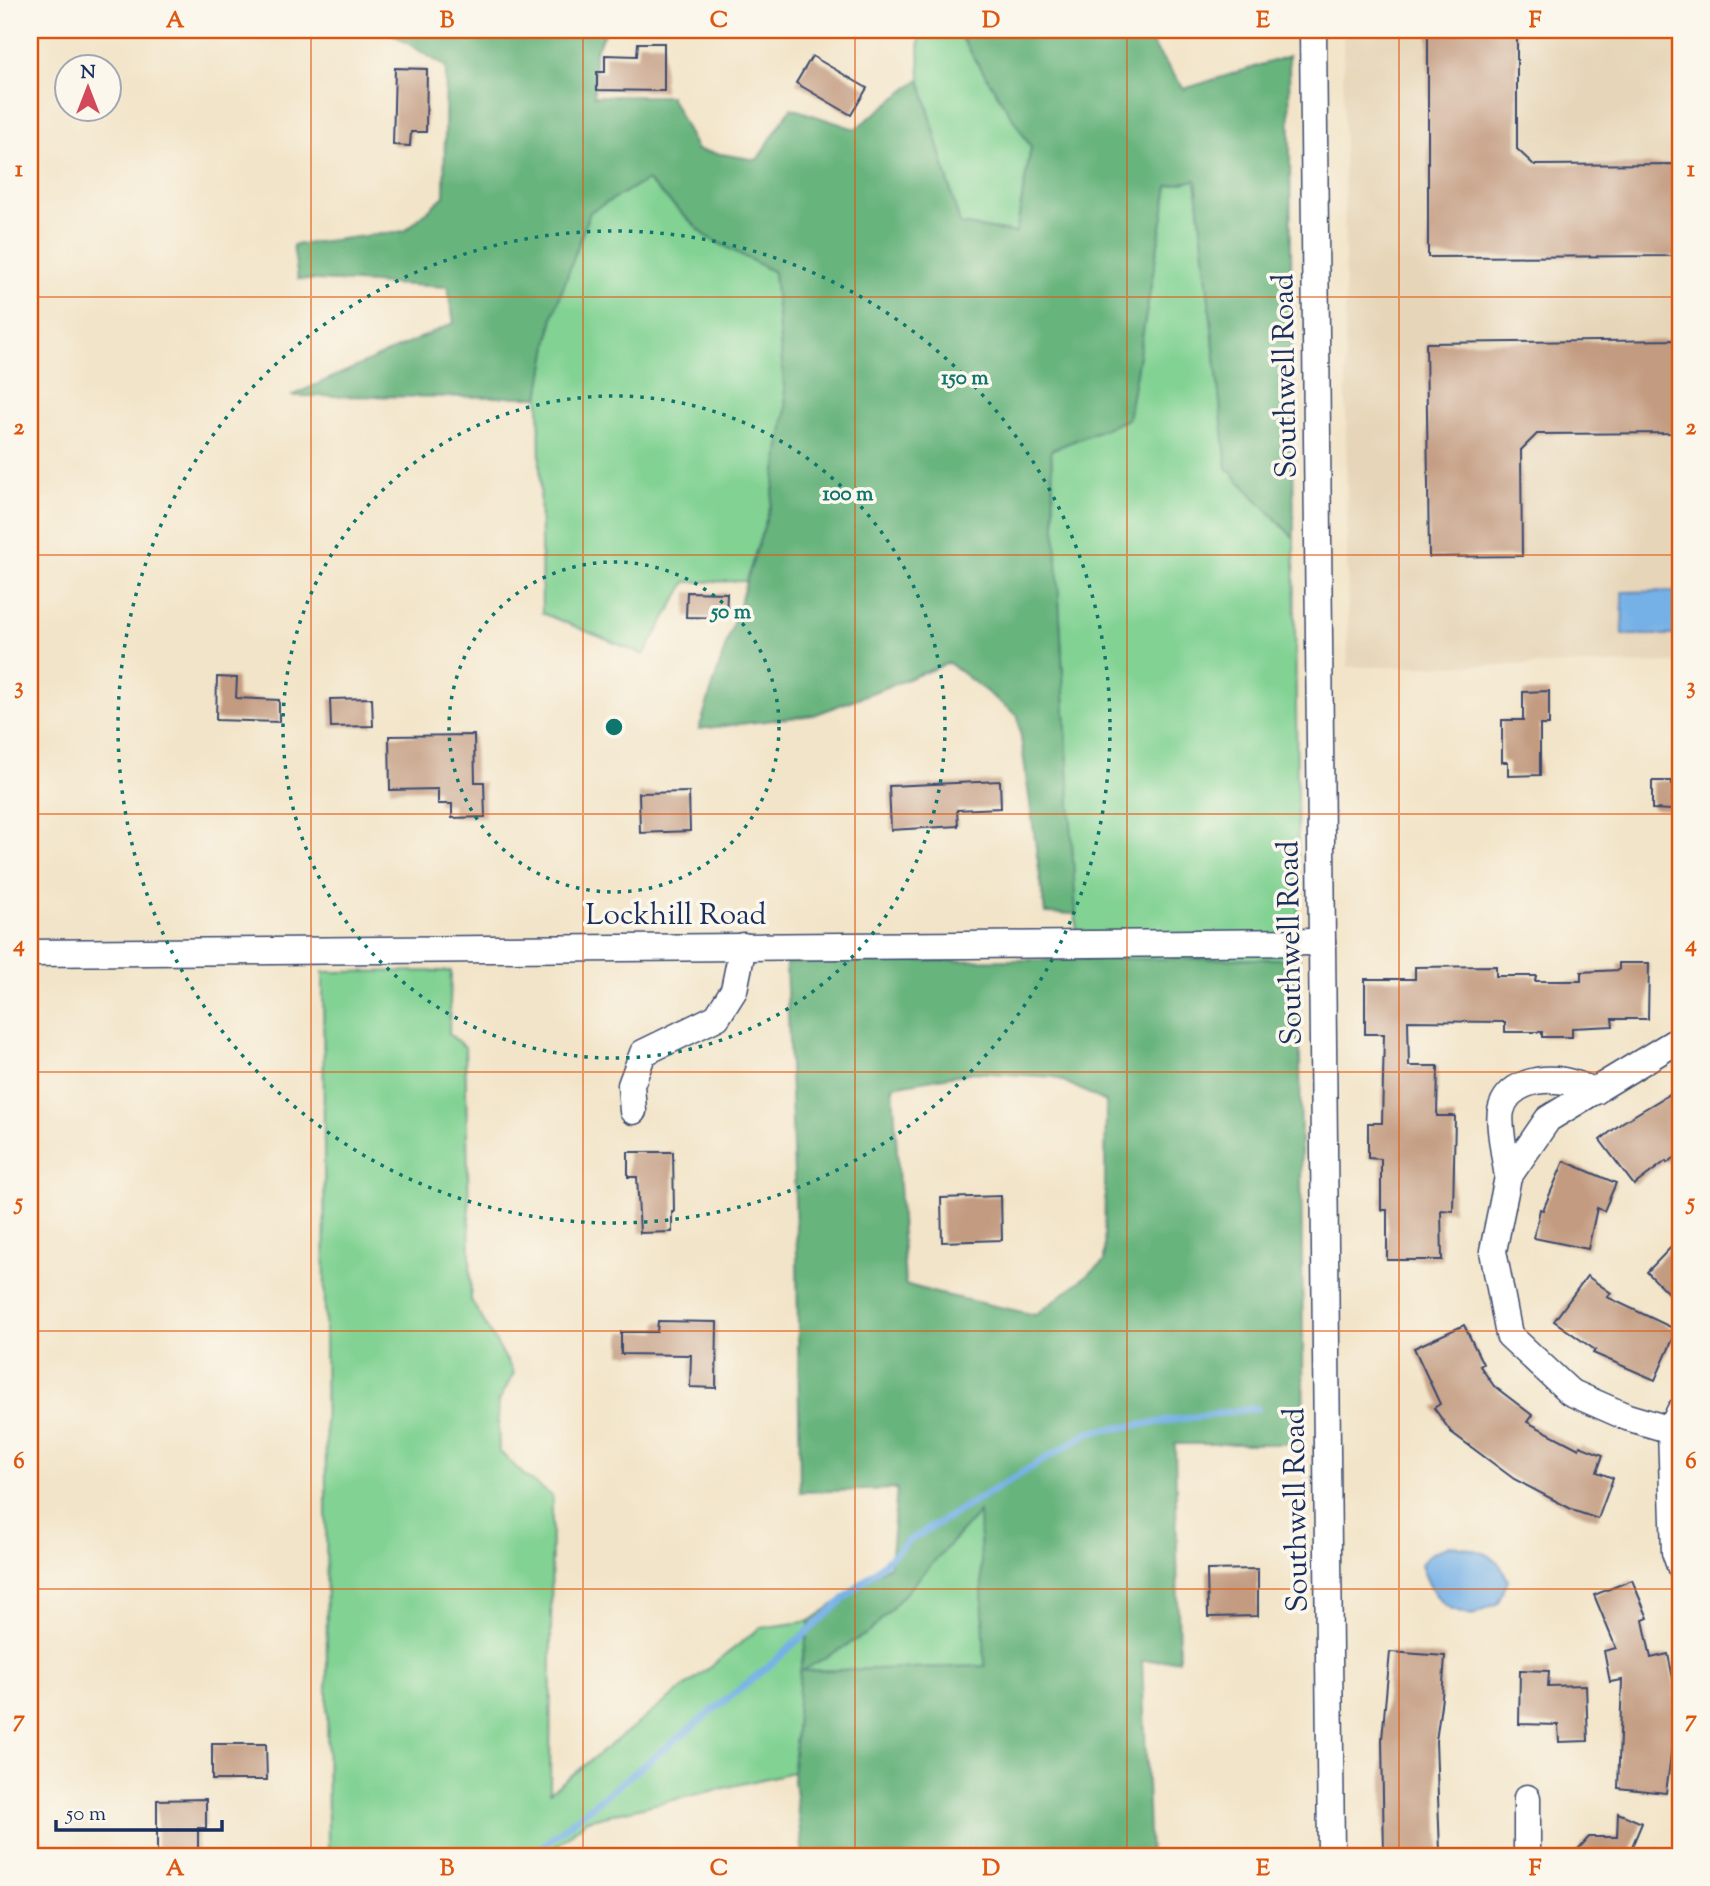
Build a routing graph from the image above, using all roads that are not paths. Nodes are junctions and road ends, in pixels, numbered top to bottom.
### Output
1 (1313, 30) edge
2 (1322, 942) junction
3 (743, 946) junction
4 (30, 953) edge
5 (1680, 1039) edge
6 (1595, 1091) junction
7 (633, 1111) dead end
8 (1508, 1177) junction
9 (1676, 1420) edge
10 (1677, 1525) edge
11 (1680, 1566) edge
12 (1527, 1798) dead end
13 (1332, 1856) edge
14 (1527, 1856) edge

1 - 2 street, Southwell Road
2 - 3 street, Lockhill Road
2 - 13 street, Southwell Road
3 - 4 street, Lockhill Road
3 - 7 street
5 - 6 street
6 - 8 street
6 - 8 street
8 - 9 street
9 - 10 street
10 - 11 street
12 - 14 street

